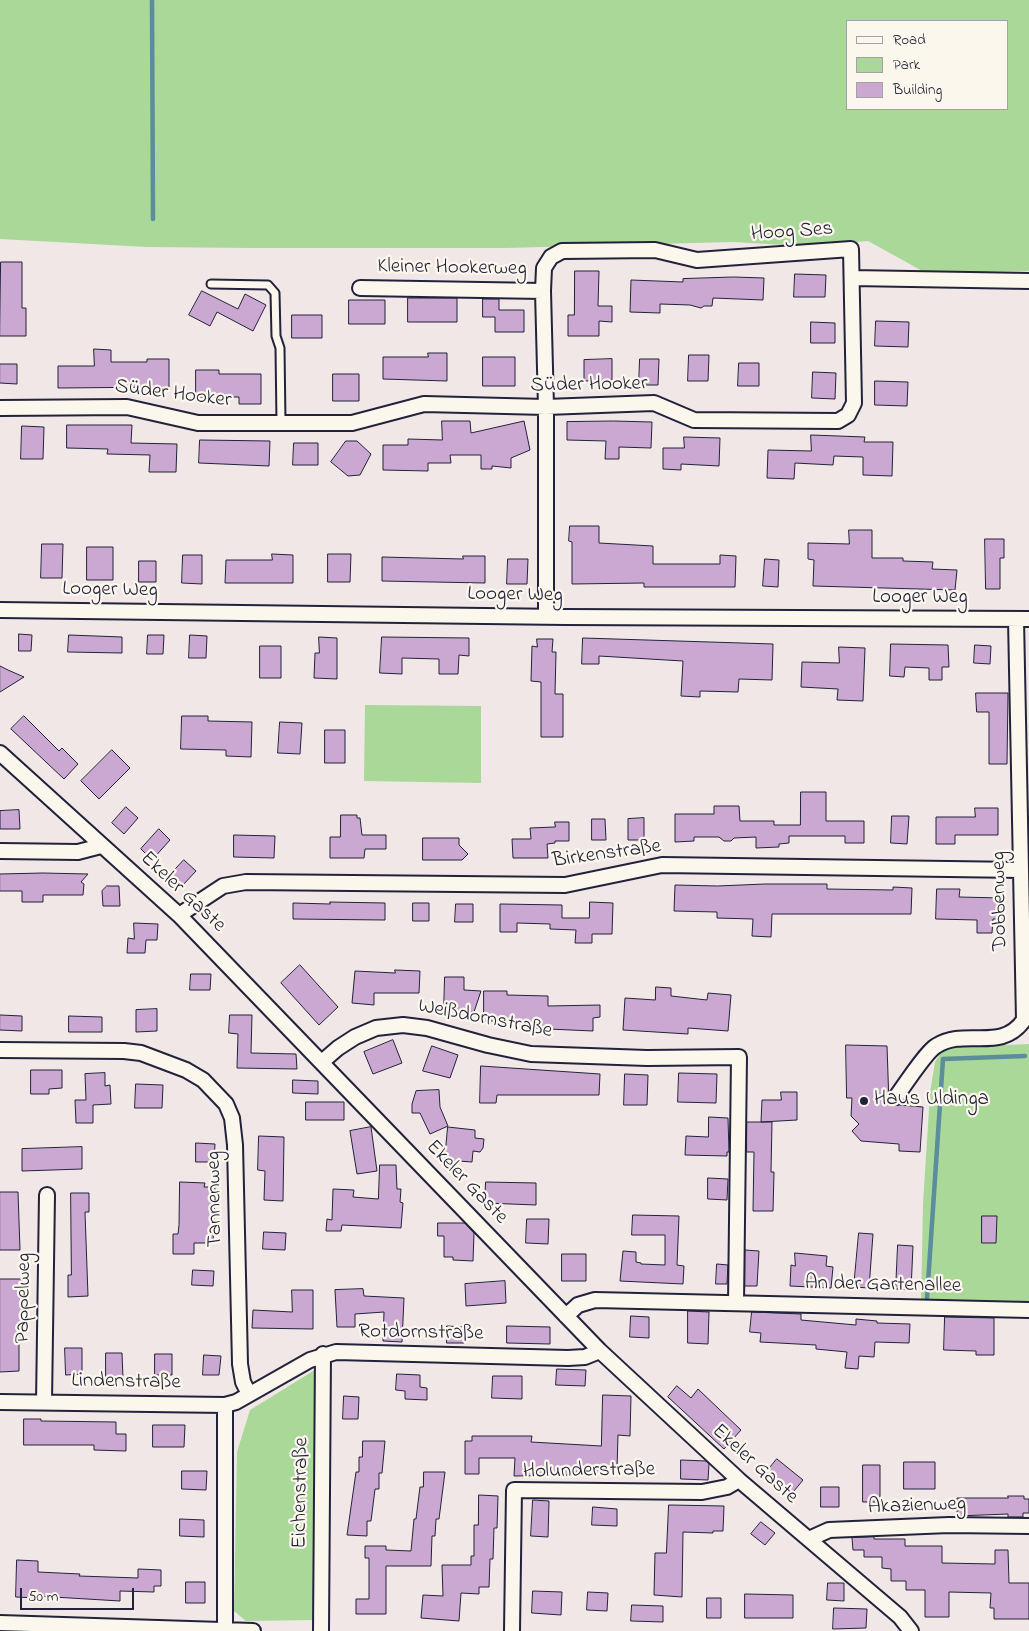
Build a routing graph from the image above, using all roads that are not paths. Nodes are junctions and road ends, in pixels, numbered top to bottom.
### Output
1 (562, 251) joint
2 (852, 278) junction
3 (1029, 281) edge
4 (211, 284) dead end
5 (360, 288) dead end
6 (543, 291) junction
7 (0, 408) edge
8 (546, 408) junction
9 (281, 422) junction
10 (0, 610) edge
11 (546, 616) junction
12 (1022, 619) edge
13 (0, 753) edge
14 (101, 846) junction
15 (0, 851) edge
16 (1020, 870) junction
17 (179, 915) junction
18 (0, 1050) edge
19 (323, 1061) junction
20 (896, 1097) dead end
21 (47, 1194) dead end
22 (736, 1303) junction
23 (1029, 1310) edge
24 (566, 1316) junction
25 (600, 1351) junction
26 (323, 1354) junction
27 (249, 1394) junction
28 (0, 1402) edge
29 (44, 1402) junction
30 (225, 1405) junction
31 (739, 1480) junction
32 (1029, 1526) edge
33 (809, 1539) junction
34 (0, 1623) edge
35 (225, 1631) edge
36 (252, 1631) edge
37 (320, 1631) edge
38 (512, 1631) edge
39 (911, 1631) edge

1 - 2 street, Hoog Ses
1 - 6 street, Kleiner Hookerweg
2 - 3 street
2 - 8 street, Süder Hooker
4 - 9 lane
5 - 6 street, Kleiner Hookerweg
6 - 8 street, Kleiner Hookerweg
7 - 9 street, Süder Hooker
8 - 9 street, Süder Hooker
8 - 11 street, Kleiner Hookerweg
10 - 11 street, Looger Weg
11 - 12 street, Looger Weg
12 - 16 street, Dobbenweg
13 - 14 street, Ekeler Gaste
14 - 15 street
14 - 17 street, Ekeler Gaste
16 - 17 street, Birkenstraße
16 - 20 street, Dobbenweg
17 - 19 street, Ekeler Gaste
18 - 27 street, Tannenweg
19 - 22 street, Weißdornstraße
19 - 24 street, Ekeler Gaste
21 - 29 street, Pappelweg
22 - 23 street, An der Gartenallee
22 - 24 street, An der Gartenallee
24 - 25 street, Ekeler Gaste
25 - 26 street, Rotdornstraße
25 - 31 street, Ekeler Gaste
26 - 27 street, Rotdornstraße
26 - 37 street, Eichenstraße
27 - 30 street, Lindenstraße
28 - 29 street, Lindenstraße
29 - 30 street, Lindenstraße
30 - 35 street
31 - 33 street, Ekeler Gaste
31 - 38 street, Holunderstraße
32 - 33 street, Akazienweg
33 - 39 street, Ekeler Gaste
34 - 35 street
35 - 36 street

